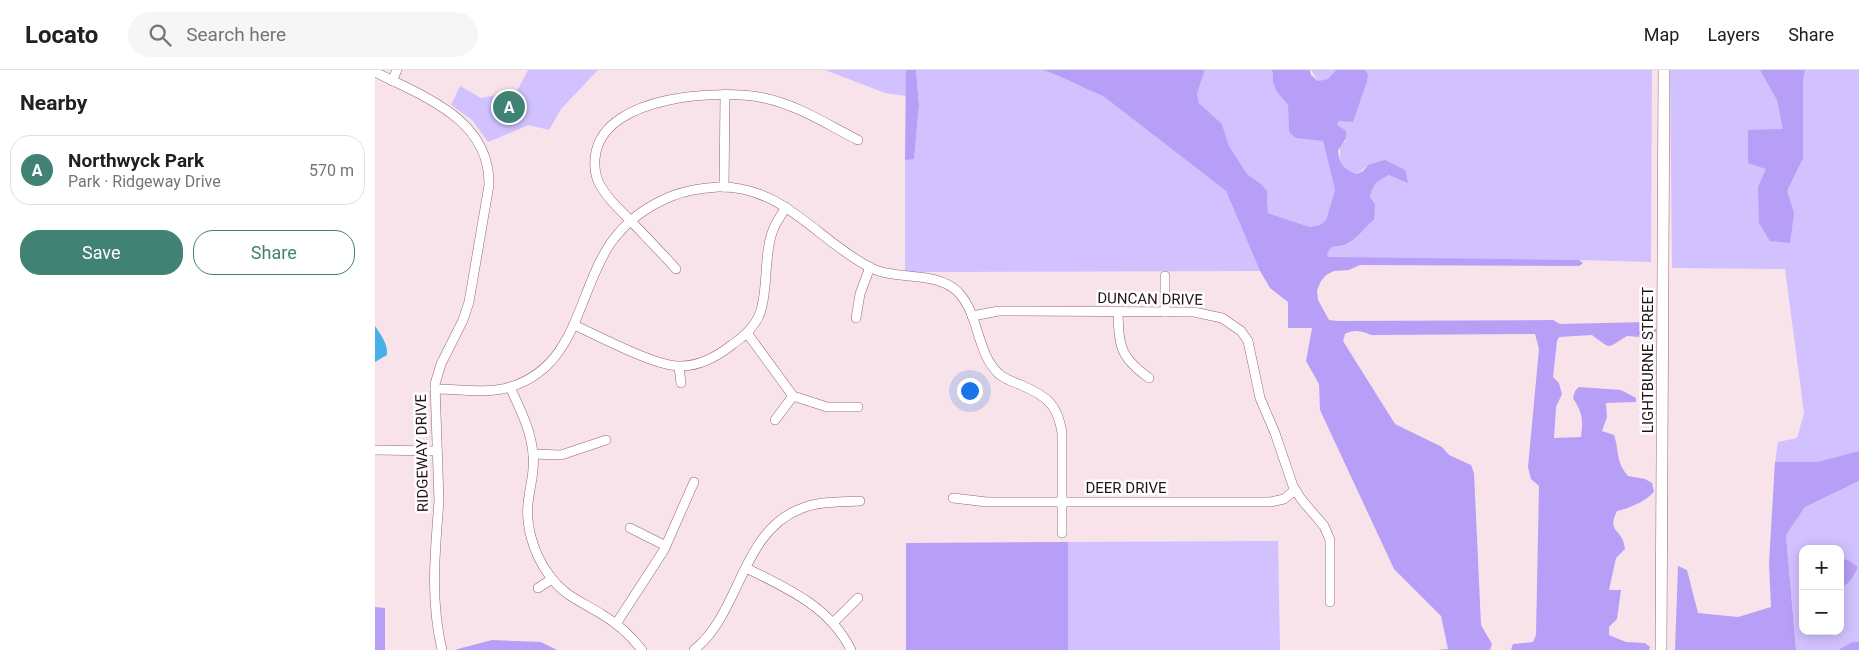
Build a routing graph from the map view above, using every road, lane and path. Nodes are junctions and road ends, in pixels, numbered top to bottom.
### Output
1 (397, 70) edge
2 (1664, 70) edge
3 (375, 72) edge
4 (392, 81) junction
5 (725, 95) junction
6 (858, 140) dead end
7 (724, 187) junction
8 (786, 207) junction
9 (630, 221) junction
10 (870, 268) junction
11 (676, 269) dead end
12 (1165, 276) dead end
13 (1118, 312) junction
14 (1165, 312) junction
15 (972, 316) junction
16 (857, 318) dead end
17 (574, 325) junction
18 (747, 333) junction
19 (679, 366) junction
20 (1149, 378) dead end
21 (681, 383) dead end
22 (510, 387) junction
23 (435, 389) junction
24 (793, 396) junction
25 (858, 407) dead end
26 (775, 420) dead end
27 (605, 440) dead end
28 (375, 450) edge
29 (436, 451) junction
30 (533, 454) junction
31 (694, 482) dead end
32 (1295, 490) junction
33 (953, 498) dead end
34 (860, 501) dead end
35 (1062, 502) junction
36 (630, 528) dead end
37 (1061, 533) dead end
38 (666, 546) junction
39 (746, 568) junction
40 (552, 578) junction
41 (538, 588) dead end
42 (858, 598) dead end
43 (1330, 602) dead end
44 (833, 623) junction
45 (616, 624) junction
46 (443, 650) edge
47 (642, 650) edge
48 (694, 650) edge
49 (851, 650) edge
50 (1661, 650) edge

1 - 4 street
2 - 50 main road, LIGHTBURNE STREET
3 - 4 street, RIDGEWAY DRIVE
4 - 23 street, RIDGEWAY DRIVE
5 - 6 street
5 - 7 street
5 - 9 street
7 - 8 street
7 - 9 street
8 - 10 street
8 - 18 street
9 - 11 street
9 - 17 street
10 - 15 street
10 - 16 street
12 - 14 street
13 - 14 street, DUNCAN DRIVE
13 - 15 street, DUNCAN DRIVE
13 - 20 street
14 - 32 street, DUNCAN DRIVE
15 - 35 street
17 - 19 street
17 - 22 street
18 - 19 street
18 - 24 street
19 - 21 street
22 - 23 street
22 - 30 street
23 - 29 street, RIDGEWAY DRIVE
24 - 25 street
24 - 26 street
27 - 30 street
28 - 29 street
29 - 46 street, RIDGEWAY DRIVE
30 - 40 street
31 - 38 street
32 - 35 street, DEER DRIVE
32 - 43 street, DUNCAN DRIVE
33 - 35 street, DEER DRIVE
34 - 39 street
35 - 37 street
36 - 38 street
38 - 45 street
39 - 44 street
39 - 48 street
40 - 41 street
40 - 45 street
42 - 44 street
44 - 49 street
45 - 47 street

